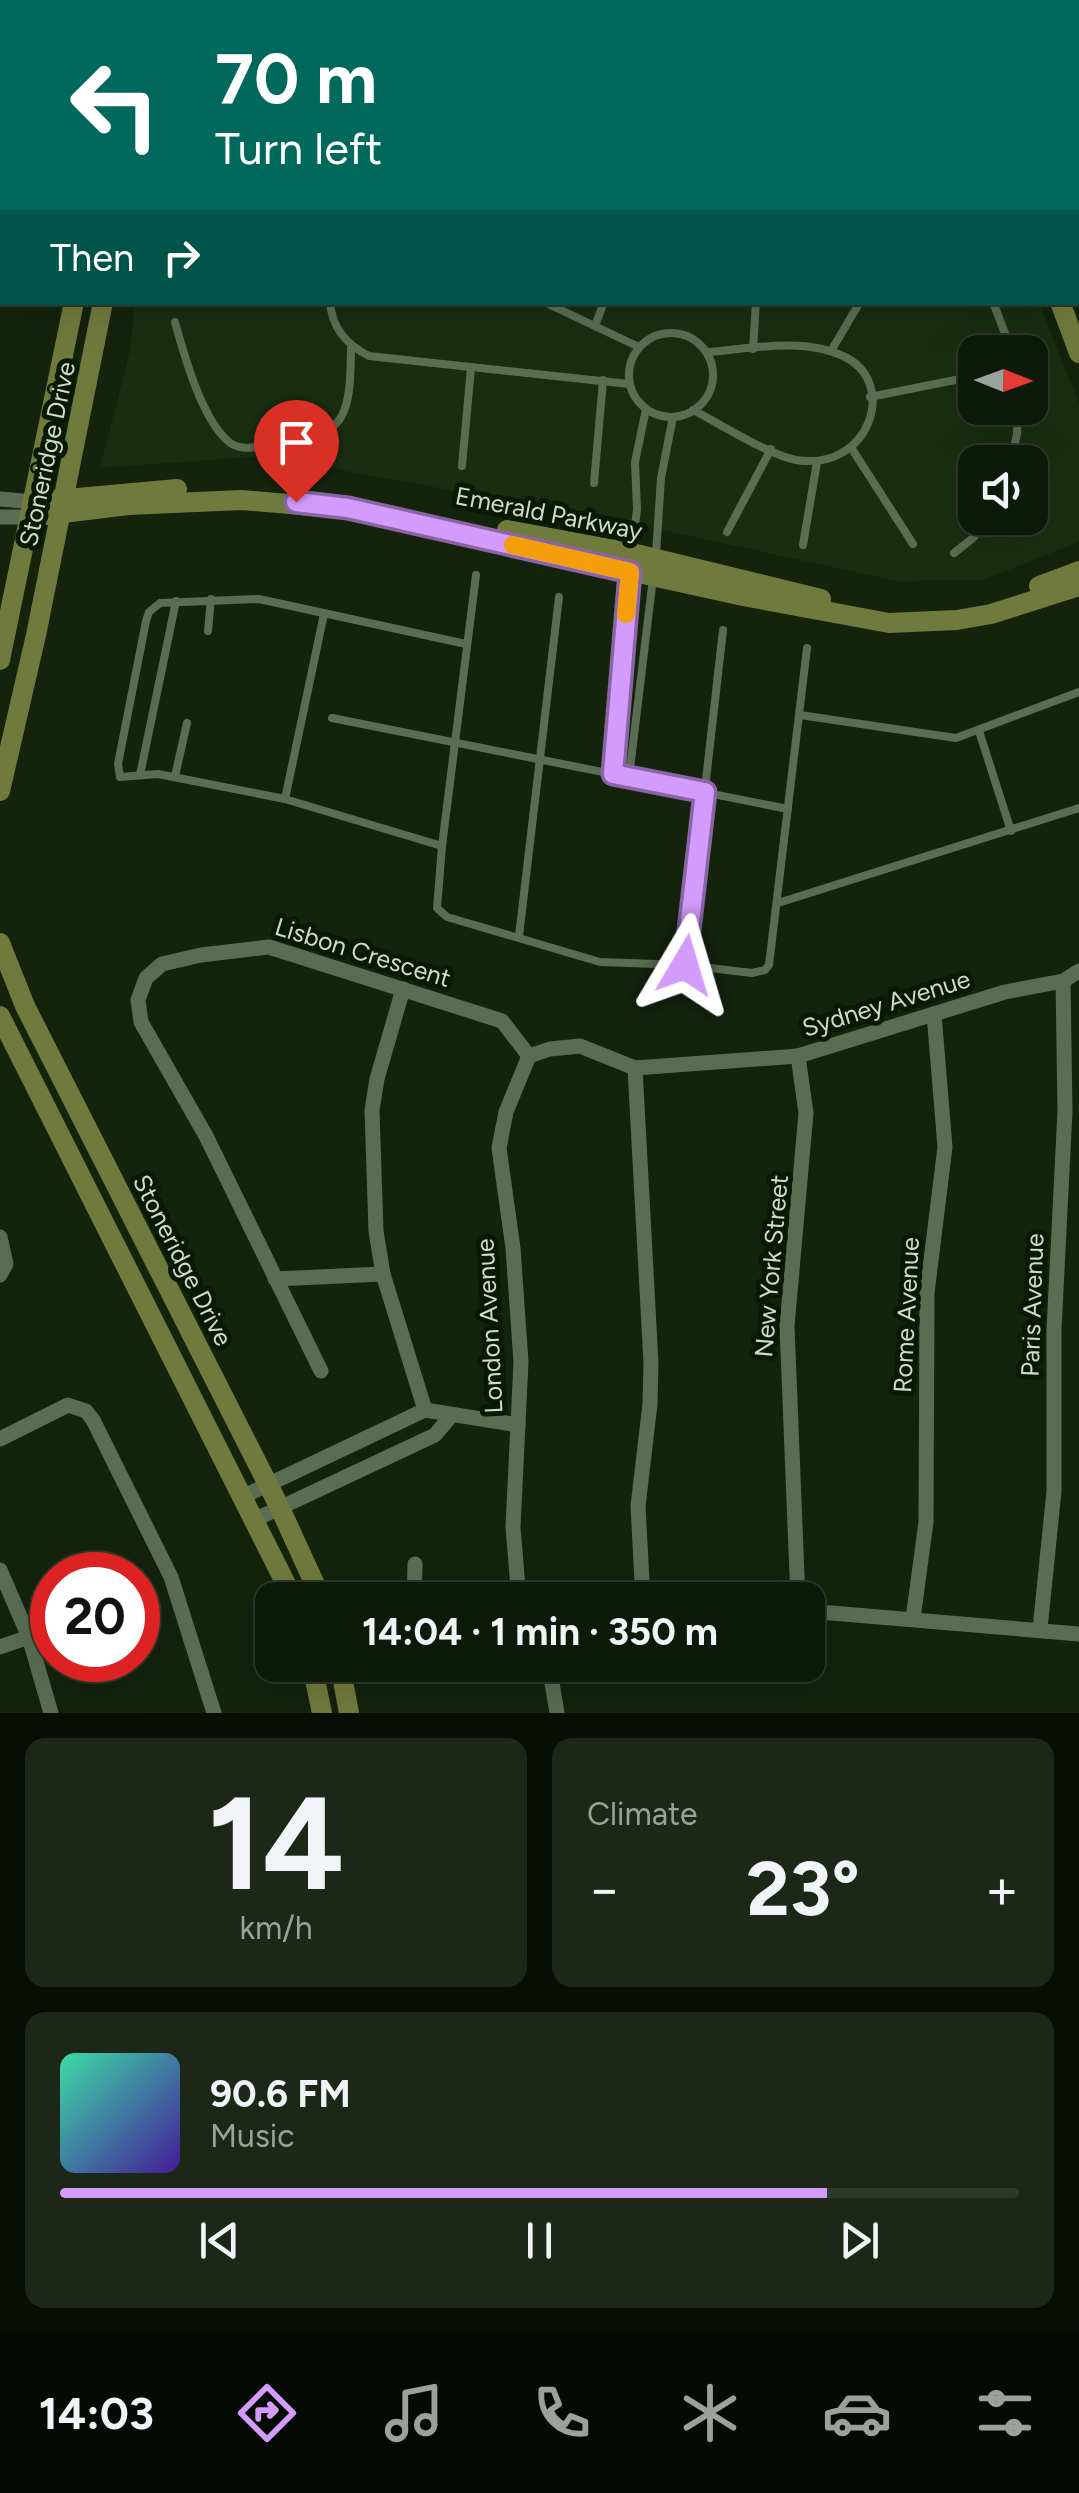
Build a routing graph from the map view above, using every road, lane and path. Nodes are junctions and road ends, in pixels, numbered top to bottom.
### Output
1 (73, 305) edge
2 (102, 305) edge
3 (331, 305) edge
4 (550, 305) edge
5 (603, 305) edge
6 (756, 305) edge
7 (858, 305) edge
8 (994, 305) edge
9 (1061, 305) edge
10 (175, 322) dead end
11 (595, 326) junction
12 (1006, 335) edge
13 (639, 347) junction
14 (351, 348) junction
15 (753, 348) junction
16 (831, 351) junction
17 (706, 352) junction
18 (1079, 352) edge
19 (471, 368) junction
20 (958, 379) edge
21 (603, 380) junction
22 (630, 384) junction
23 (870, 397) junction
24 (646, 409) junction
25 (693, 410) junction
26 (673, 418) junction
27 (852, 448) junction
28 (771, 450) junction
29 (817, 462) junction
30 (462, 466) dead end
31 (594, 482) dead end
32 (0, 499) edge
33 (61, 507) junction
34 (32, 509) junction
35 (0, 517) edge
36 (727, 532) dead end
37 (975, 535) edge
38 (913, 544) dead end
39 (803, 545) dead end
40 (954, 553) dead end
41 (631, 562) junction
42 (654, 567) junction
43 (1079, 571) edge
44 (476, 576) dead end
45 (1079, 586) edge
46 (558, 597) dead end
47 (211, 598) junction
48 (176, 601) junction
49 (324, 614) junction
50 (723, 630) dead end
51 (208, 631) dead end
52 (466, 644) junction
53 (807, 648) dead end
54 (0, 660) edge
55 (1079, 692) edge
56 (800, 714) junction
57 (332, 718) dead end
58 (186, 722) dead end
59 (979, 731) junction
60 (455, 744) junction
61 (539, 760) junction
62 (613, 774) junction
63 (140, 776) junction
64 (176, 776) junction
65 (629, 777) junction
66 (0, 791) edge
67 (705, 792) junction
68 (285, 799) junction
69 (1079, 808) edge
70 (788, 810) junction
71 (1011, 831) junction
72 (442, 846) junction
73 (778, 902) junction
74 (519, 936) junction
75 (0, 943) edge
76 (685, 965) junction
77 (1079, 972) edge
78 (1062, 981) junction
79 (403, 989) junction
80 (934, 1014) junction
81 (0, 1016) edge
82 (529, 1056) junction
83 (798, 1056) junction
84 (635, 1068) junction
85 (0, 1236) edge
86 (383, 1274) junction
87 (0, 1275) edge
88 (275, 1279) junction
89 (321, 1371) dead end
90 (425, 1410) junction
91 (451, 1416) junction
92 (518, 1425) junction
93 (0, 1438) edge
94 (268, 1486) junction
95 (244, 1496) junction
96 (280, 1508) junction
97 (256, 1519) junction
98 (415, 1564) dead end
99 (0, 1570) edge
100 (286, 1582) edge
101 (314, 1582) edge
102 (414, 1582) edge
103 (518, 1582) edge
104 (642, 1582) edge
105 (797, 1582) edge
106 (825, 1612) edge
107 (913, 1620) junction
108 (1040, 1630) junction
109 (1079, 1634) edge
110 (29, 1637) junction
111 (0, 1647) edge
112 (316, 1682) edge
113 (343, 1682) edge
114 (552, 1682) edge
115 (51, 1713) edge
116 (214, 1713) edge
117 (322, 1713) edge
118 (349, 1713) edge
119 (557, 1713) edge

1 - 34 street, Stoneridge Drive
2 - 33 street, Stoneridge Drive
3 - 14 lane
4 - 11 lane
5 - 11 lane
6 - 15 lane
7 - 16 lane
8 - 12 lane
9 - 18 street
10 - 14 lane
11 - 13 lane
13 - 17 lane
13 - 22 lane
14 - 19 lane
15 - 16 lane
15 - 17 lane
16 - 23 lane
17 - 25 lane
19 - 21 lane
19 - 30 lane
20 - 23 lane
21 - 22 lane
21 - 31 lane
22 - 24 lane
23 - 27 lane
24 - 26 lane
24 - 41 lane
25 - 26 lane
25 - 28 lane
26 - 42 lane
27 - 29 lane
27 - 38 lane
28 - 29 lane
28 - 36 lane
29 - 39 lane
32 - 34 street, Emerald Parkway
33 - 34 street, Emerald Parkway
33 - 41 street, Emerald Parkway
33 - 66 street, Stoneridge Drive
34 - 35 street, Emerald Parkway
34 - 54 street, Stoneridge Drive
37 - 40 lane
41 - 42 street, Emerald Parkway
41 - 62 lane
42 - 43 street, Emerald Parkway
42 - 45 street, Emerald Parkway
42 - 65 lane
44 - 52 lane
46 - 61 lane
47 - 48 lane
47 - 49 lane
47 - 51 lane
48 - 63 lane
48 - 63 lane
49 - 52 lane
49 - 68 lane
50 - 67 lane
52 - 60 lane
53 - 56 lane
55 - 59 lane
56 - 59 lane
56 - 70 lane
57 - 60 lane
58 - 64 lane
59 - 71 lane
60 - 61 lane
60 - 72 lane
61 - 62 lane
61 - 74 lane
62 - 65 lane
63 - 64 lane
64 - 68 lane
65 - 67 lane
67 - 70 lane
67 - 76 lane
68 - 72 lane
69 - 71 lane
70 - 73 lane
71 - 73 lane
72 - 74 lane
73 - 76 lane
74 - 76 lane
75 - 94 street, Stoneridge Drive
77 - 78 street, Sydney Avenue
78 - 80 street, Sydney Avenue
78 - 108 street, Paris Avenue
79 - 82 street, Lisbon Crescent
79 - 86 street
79 - 88 street, Lisbon Crescent
80 - 83 street, Sydney Avenue
80 - 107 street, Rome Avenue
81 - 95 street, Stoneridge Drive
82 - 84 street, Sydney Avenue
82 - 92 street, London Avenue
83 - 84 street, Sydney Avenue
83 - 105 street, New York Street
84 - 104 street
85 - 87 street
86 - 88 street
86 - 90 street
88 - 89 street, Lisbon Crescent
90 - 91 street
90 - 94 street
91 - 92 street
91 - 96 street
92 - 103 street, London Avenue
93 - 116 street
94 - 95 street
94 - 96 street, Stoneridge Drive
95 - 97 street, Stoneridge Drive
96 - 97 street
96 - 101 street, Stoneridge Drive
97 - 100 street, Stoneridge Drive
98 - 102 street
99 - 110 street
106 - 107 street
107 - 108 street
108 - 109 street
110 - 111 street
110 - 115 street
112 - 117 street
113 - 118 street
114 - 119 street

